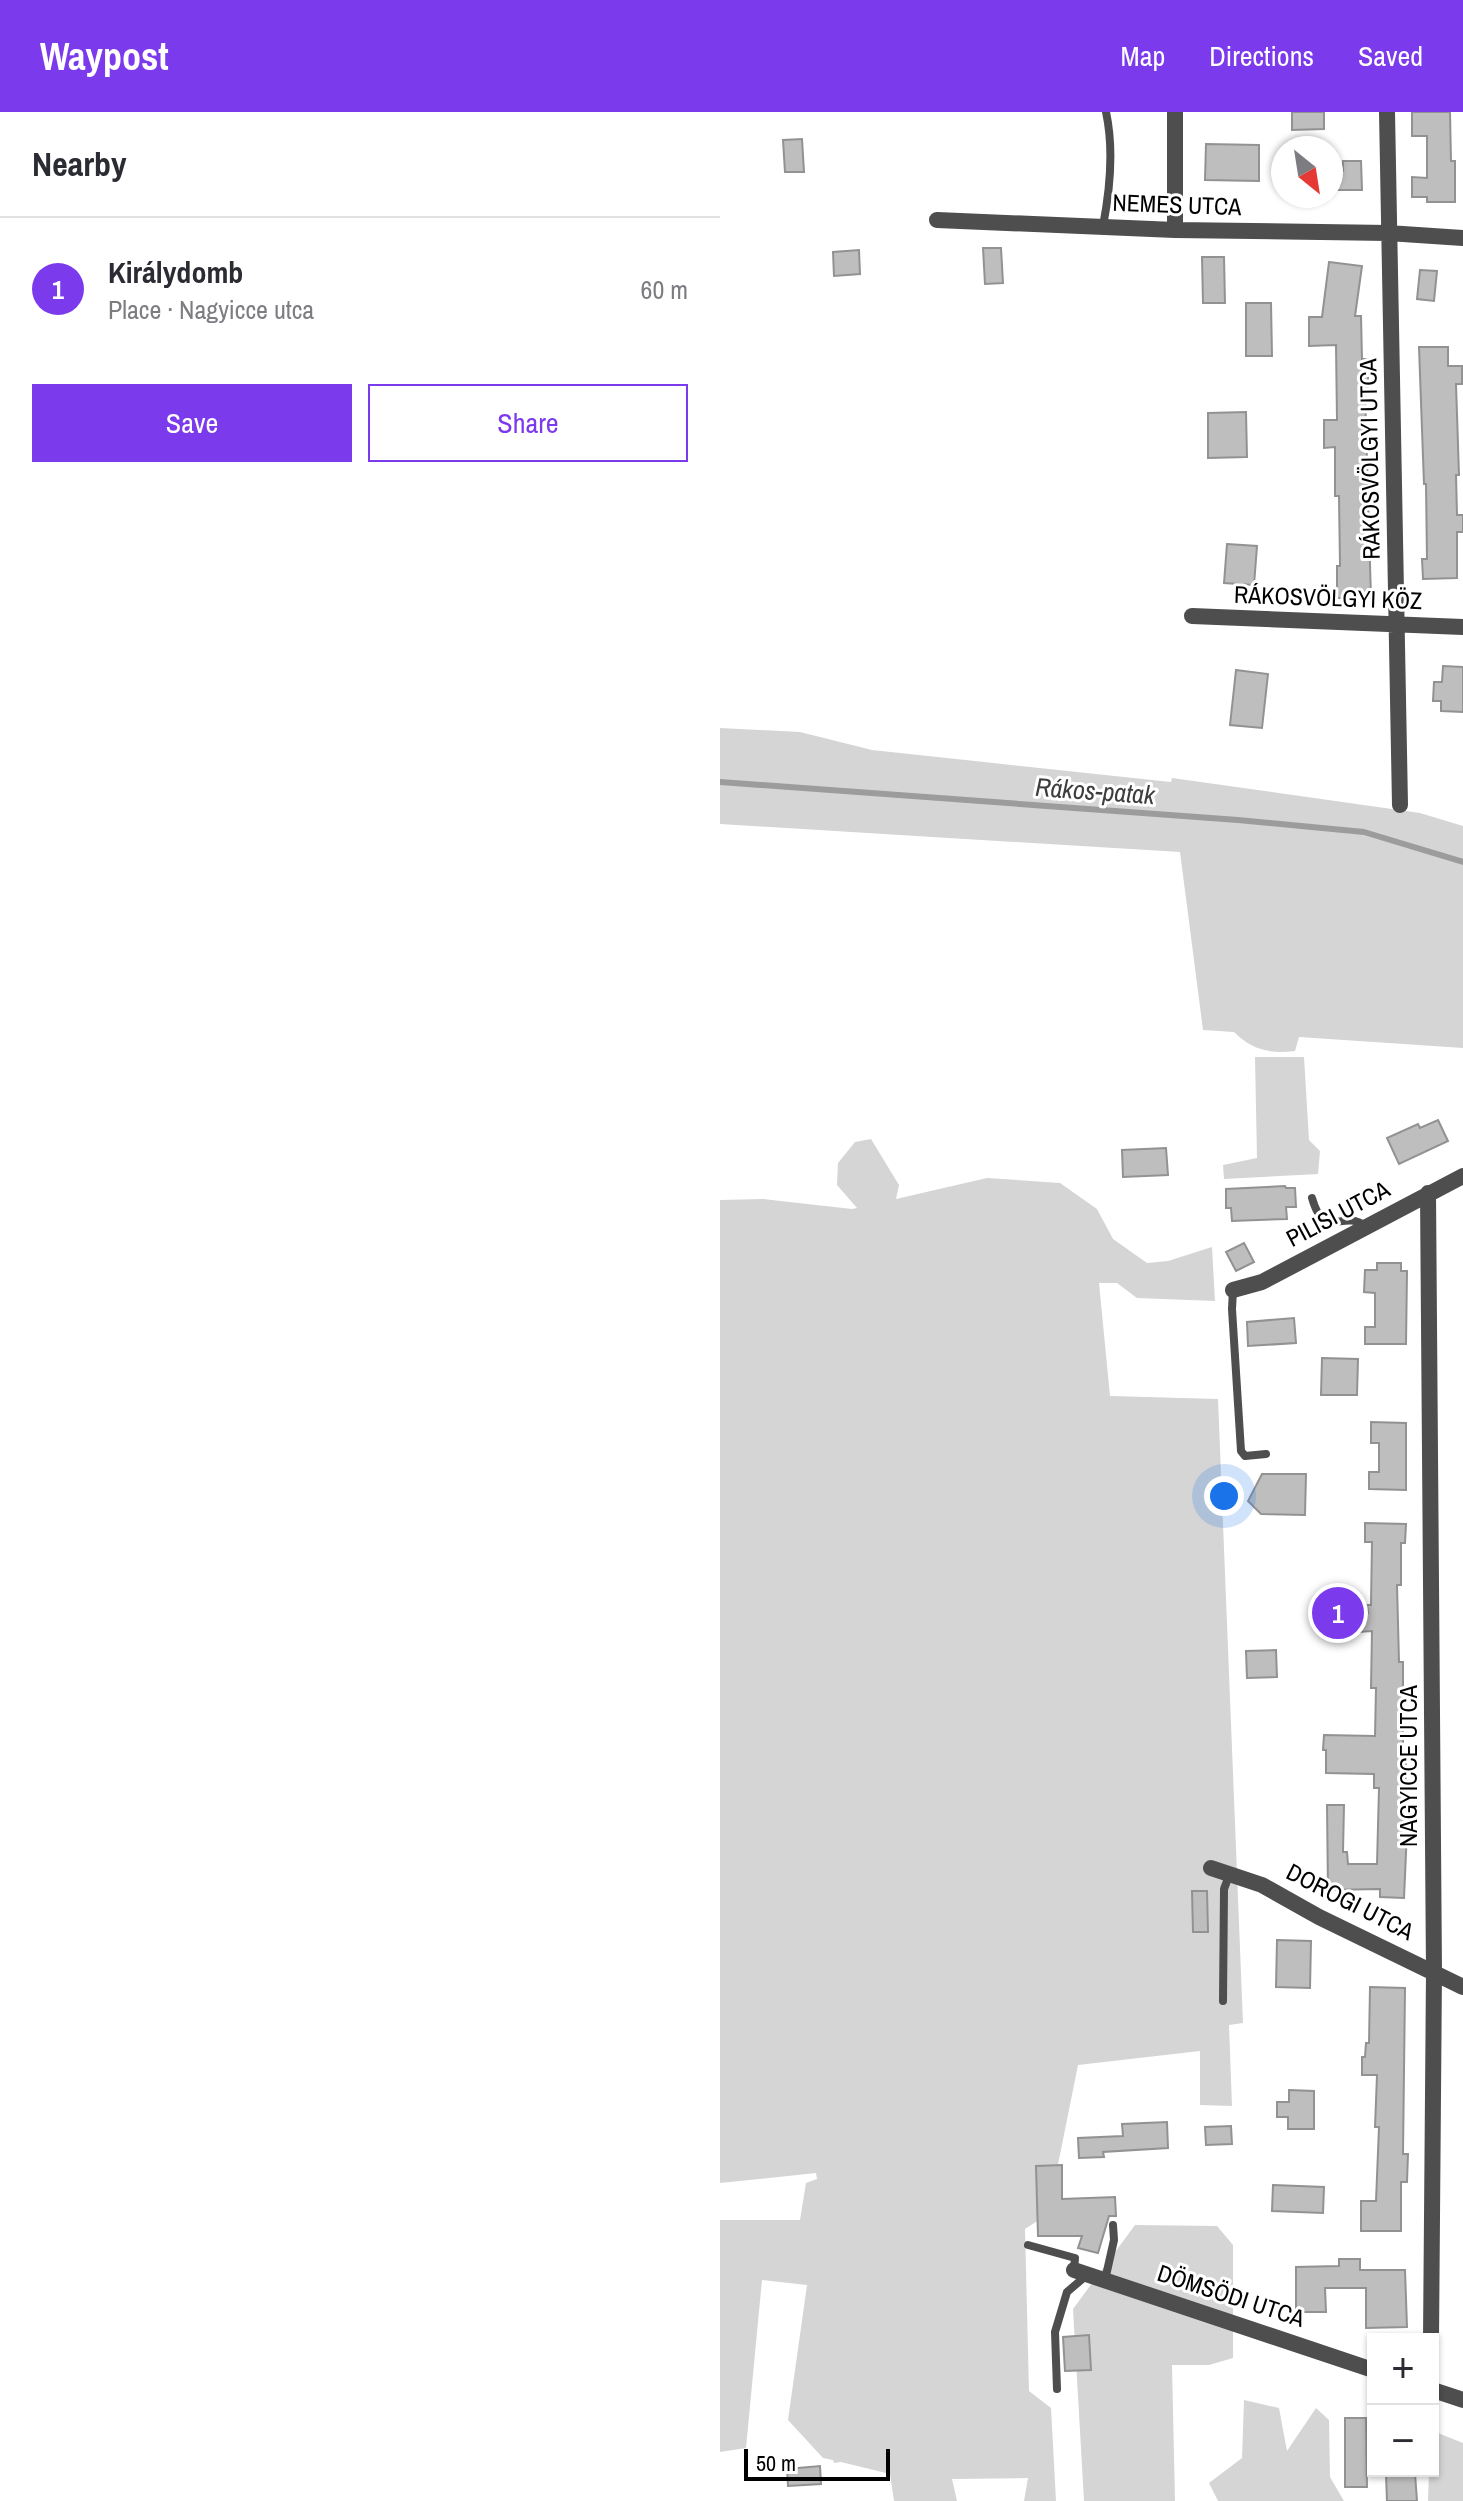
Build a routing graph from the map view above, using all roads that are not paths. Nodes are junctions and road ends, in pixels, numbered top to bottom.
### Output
1 (1106, 112) edge
2 (1175, 112) edge
3 (1387, 112) edge
4 (937, 220) dead end
5 (1103, 227) junction
6 (1175, 230) junction
7 (1388, 233) junction
8 (1463, 238) edge
9 (1192, 616) dead end
10 (1398, 624) junction
11 (1463, 627) edge
12 (1400, 805) dead end
13 (1463, 1176) edge
14 (1428, 1193) junction
15 (1312, 1198) dead end
16 (1366, 1227) junction
17 (1233, 1290) joint
18 (1266, 1454) dead end
19 (1211, 1868) dead end
20 (1230, 1873) junction
21 (1434, 1972) junction
22 (1463, 1987) edge
23 (1223, 2001) dead end
24 (1113, 2225) dead end
25 (1028, 2245) dead end
26 (1081, 2272) junction
27 (1105, 2280) junction
28 (1431, 2333) edge
29 (1367, 2368) edge
30 (1057, 2389) dead end
31 (1439, 2392) edge
32 (1463, 2400) edge

1 - 5 lane
2 - 6 street
3 - 7 street, RÁKOSVÖLGYI UTCA
4 - 5 street, NEMES UTCA
5 - 6 street, NEMES UTCA
6 - 7 street, NEMES UTCA
7 - 8 street, NEMES UTCA
7 - 10 street, RÁKOSVÖLGYI UTCA
9 - 10 street, RÁKOSVÖLGYI KÖZ
10 - 11 street, RÁKOSVÖLGYI KÖZ
10 - 12 street, RÁKOSVÖLGYI UTCA
13 - 14 street, PILISI UTCA
14 - 16 street, PILISI UTCA
14 - 21 street, NAGYICCE UTCA
15 - 16 lane
16 - 17 street, PILISI UTCA
17 - 18 lane
19 - 20 street, DOROGI UTCA
20 - 21 street, DOROGI UTCA
20 - 23 lane
21 - 22 street, DOROGI UTCA
21 - 28 street, NAGYICCE UTCA
24 - 27 lane
25 - 26 lane
26 - 27 street, DÖMSÖDI UTCA
26 - 30 lane
27 - 29 street, DÖMSÖDI UTCA
31 - 32 street

